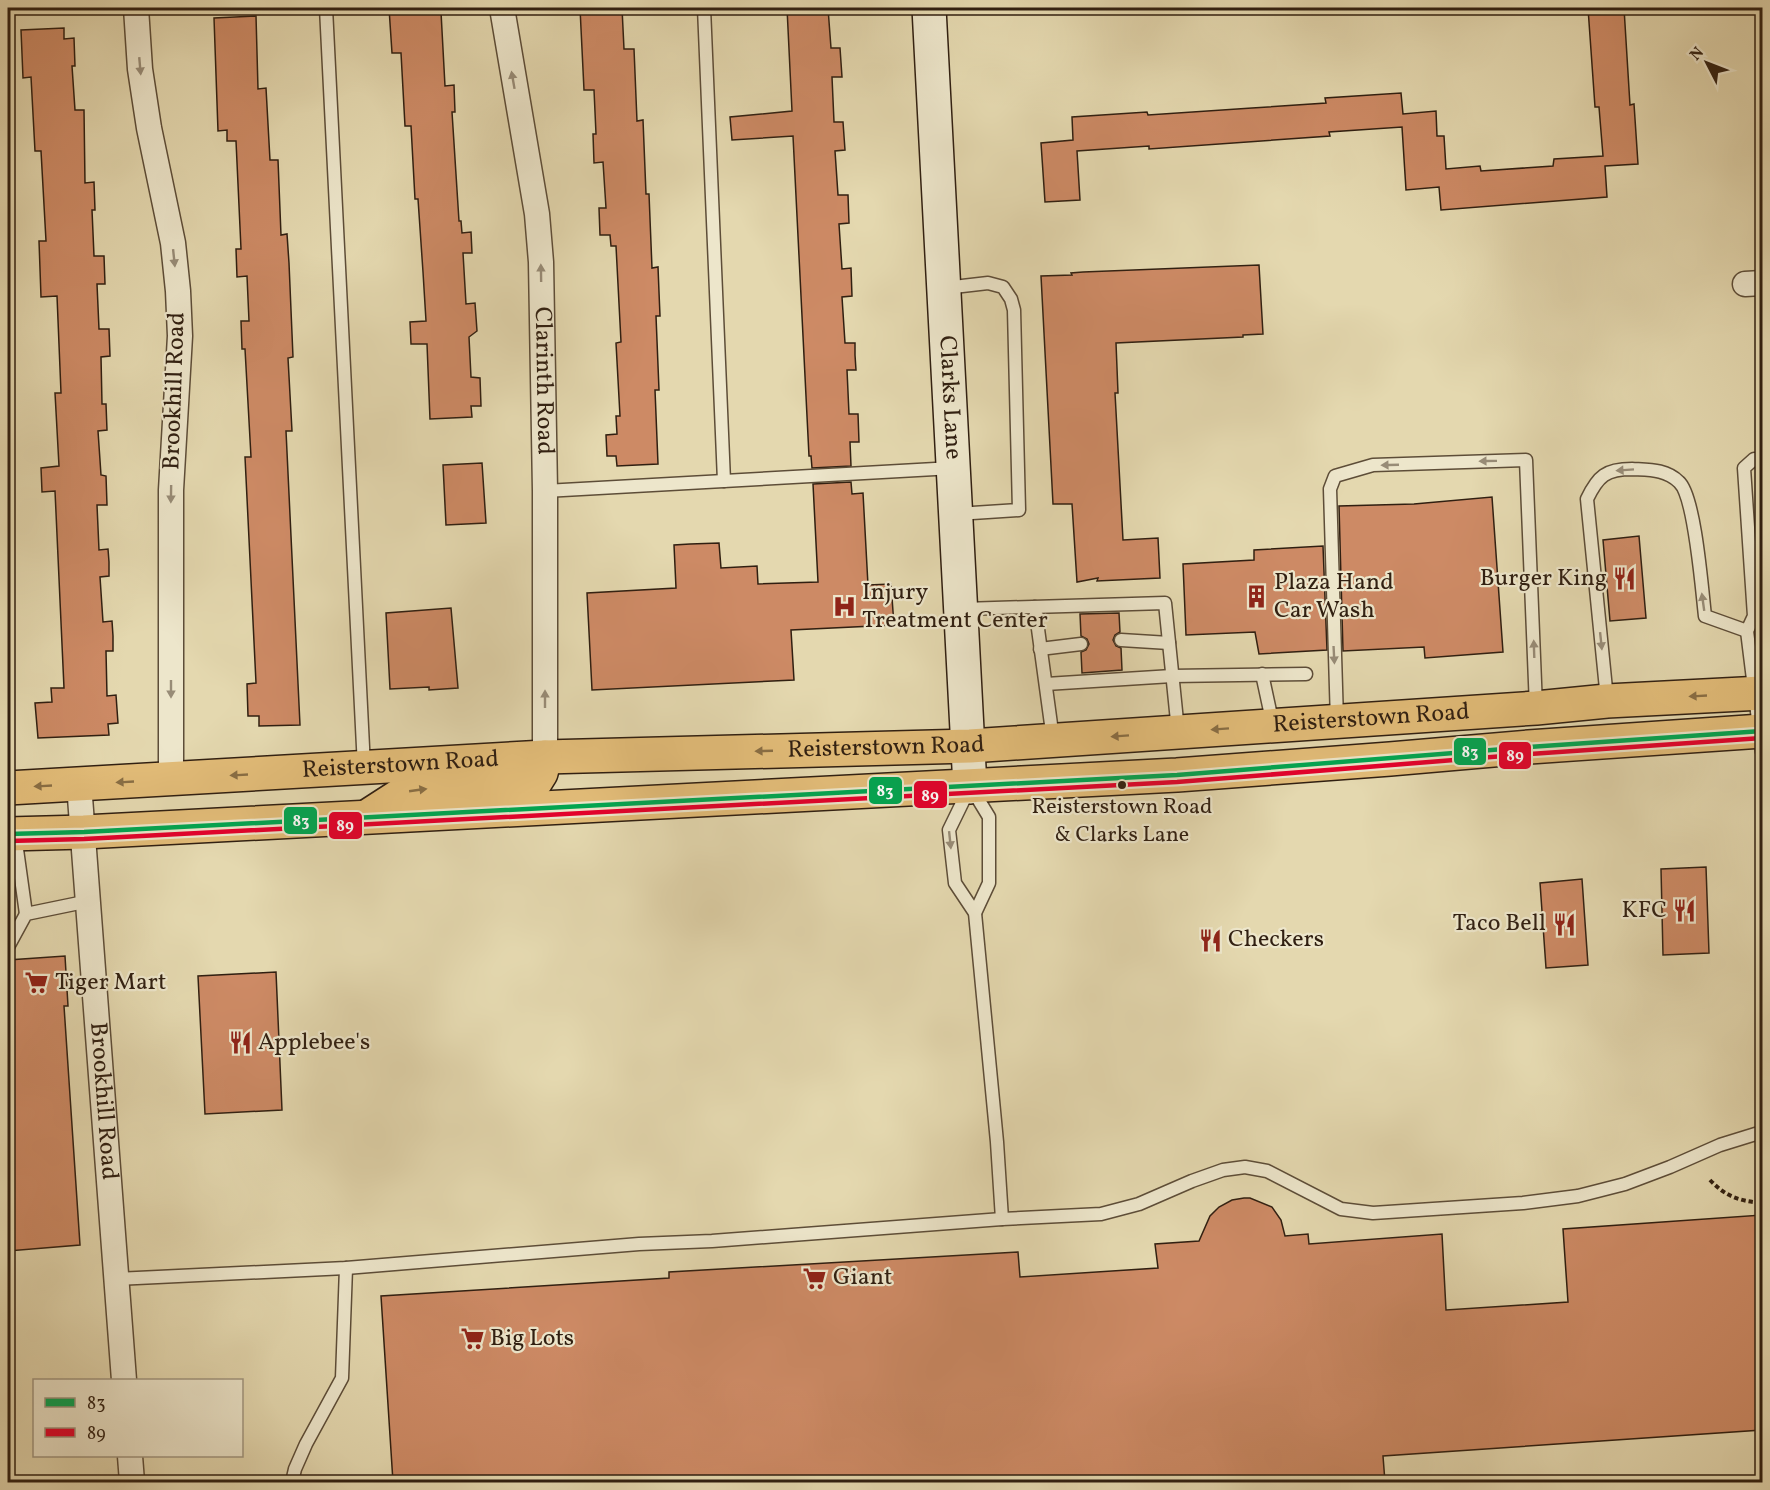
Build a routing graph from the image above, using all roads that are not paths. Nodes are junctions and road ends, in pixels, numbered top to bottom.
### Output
1 (136, 8) edge
2 (326, 8) edge
3 (502, 8) edge
4 (704, 8) edge
5 (929, 8) edge
6 (944, 288) junction
7 (1762, 459) edge
8 (954, 468) junction
9 (724, 481) junction
10 (545, 490) junction
11 (957, 514) junction
12 (1035, 606) junction
13 (962, 609) junction
14 (1747, 631) junction
15 (1121, 640) dead end
16 (1169, 643) junction
17 (1081, 644) dead end
18 (1041, 649) junction
19 (1262, 674) junction
20 (1306, 674) dead end
21 (1172, 676) junction
22 (1046, 684) junction
23 (1759, 693) edge
24 (1607, 701) junction
25 (1536, 708) junction
26 (1337, 721) junction
27 (1273, 726) junction
28 (1178, 732) junction
29 (1761, 738) edge
30 (1054, 741) junction
31 (969, 746) junction
32 (546, 757) junction
33 (1390, 759) junction
34 (364, 768) junction
35 (171, 779) junction
36 (80, 784) junction
37 (970, 787) junction
38 (8, 788) edge
39 (367, 816) junction
40 (84, 832) junction
41 (11, 834) edge
42 (89, 901) junction
43 (975, 913) junction
44 (26, 914) junction
45 (8, 946) edge
46 (1762, 1132) edge
47 (1002, 1219) junction
48 (346, 1268) junction
49 (116, 1279) junction
50 (124, 1379) edge
51 (130, 1457) edge
52 (132, 1482) edge
53 (292, 1482) edge

1 -> 35 street, Brookhill Road
2 - 34 lane
10 -> 3 street, Clarinth Road
4 - 9 lane
5 - 6 street, Clarks Lane
6 - 8 street, Clarks Lane
6 - 11 lane
7 - 14 lane
8 - 9 lane
8 - 11 street, Clarks Lane
9 - 10 lane
32 -> 10 street, Clarinth Road
11 - 13 street, Clarks Lane
12 - 13 lane
12 - 16 lane
12 - 18 lane
13 - 31 street, Clarks Lane
14 - 23 lane
14 -> 24 lane
15 - 16 lane
16 - 21 lane
17 - 18 lane
18 - 22 lane
19 - 20 lane
19 - 21 lane
19 - 27 lane
21 - 22 lane
21 - 28 lane
22 - 30 lane
23 -> 24 main road, Reisterstown Road
23 - 29 lane
24 - 25 main road, Reisterstown Road
25 - 26 main road, Reisterstown Road
25 -> 26 lane
25 - 33 main road
26 - 27 main road, Reisterstown Road
27 -> 28 main road, Reisterstown Road
28 -> 30 main road, Reisterstown Road
29 - 33 main road, Reisterstown Road
30 - 31 main road, Reisterstown Road
31 -> 32 main road, Reisterstown Road
31 - 37 street, Clarks Lane
32 - 34 main road, Reisterstown Road
39 -> 32 main road
33 - 37 main road, Reisterstown Road
34 -> 35 main road, Reisterstown Road
35 -> 36 main road, Reisterstown Road
36 -> 38 main road, Reisterstown Road
36 - 40 street, Brookhill Road
37 - 39 main road, Reisterstown Road
37 - 43 lane
37 -> 43 lane
39 - 40 main road, Reisterstown Road
40 - 41 main road, Reisterstown Road
40 - 42 street, Brookhill Road
41 - 44 lane
42 - 44 lane
42 - 49 street, Brookhill Road
43 - 47 lane
44 - 45 lane
46 - 47 lane
47 - 48 lane
48 - 49 lane
48 - 53 lane
49 - 50 street, Brookhill Road
51 - 52 street

